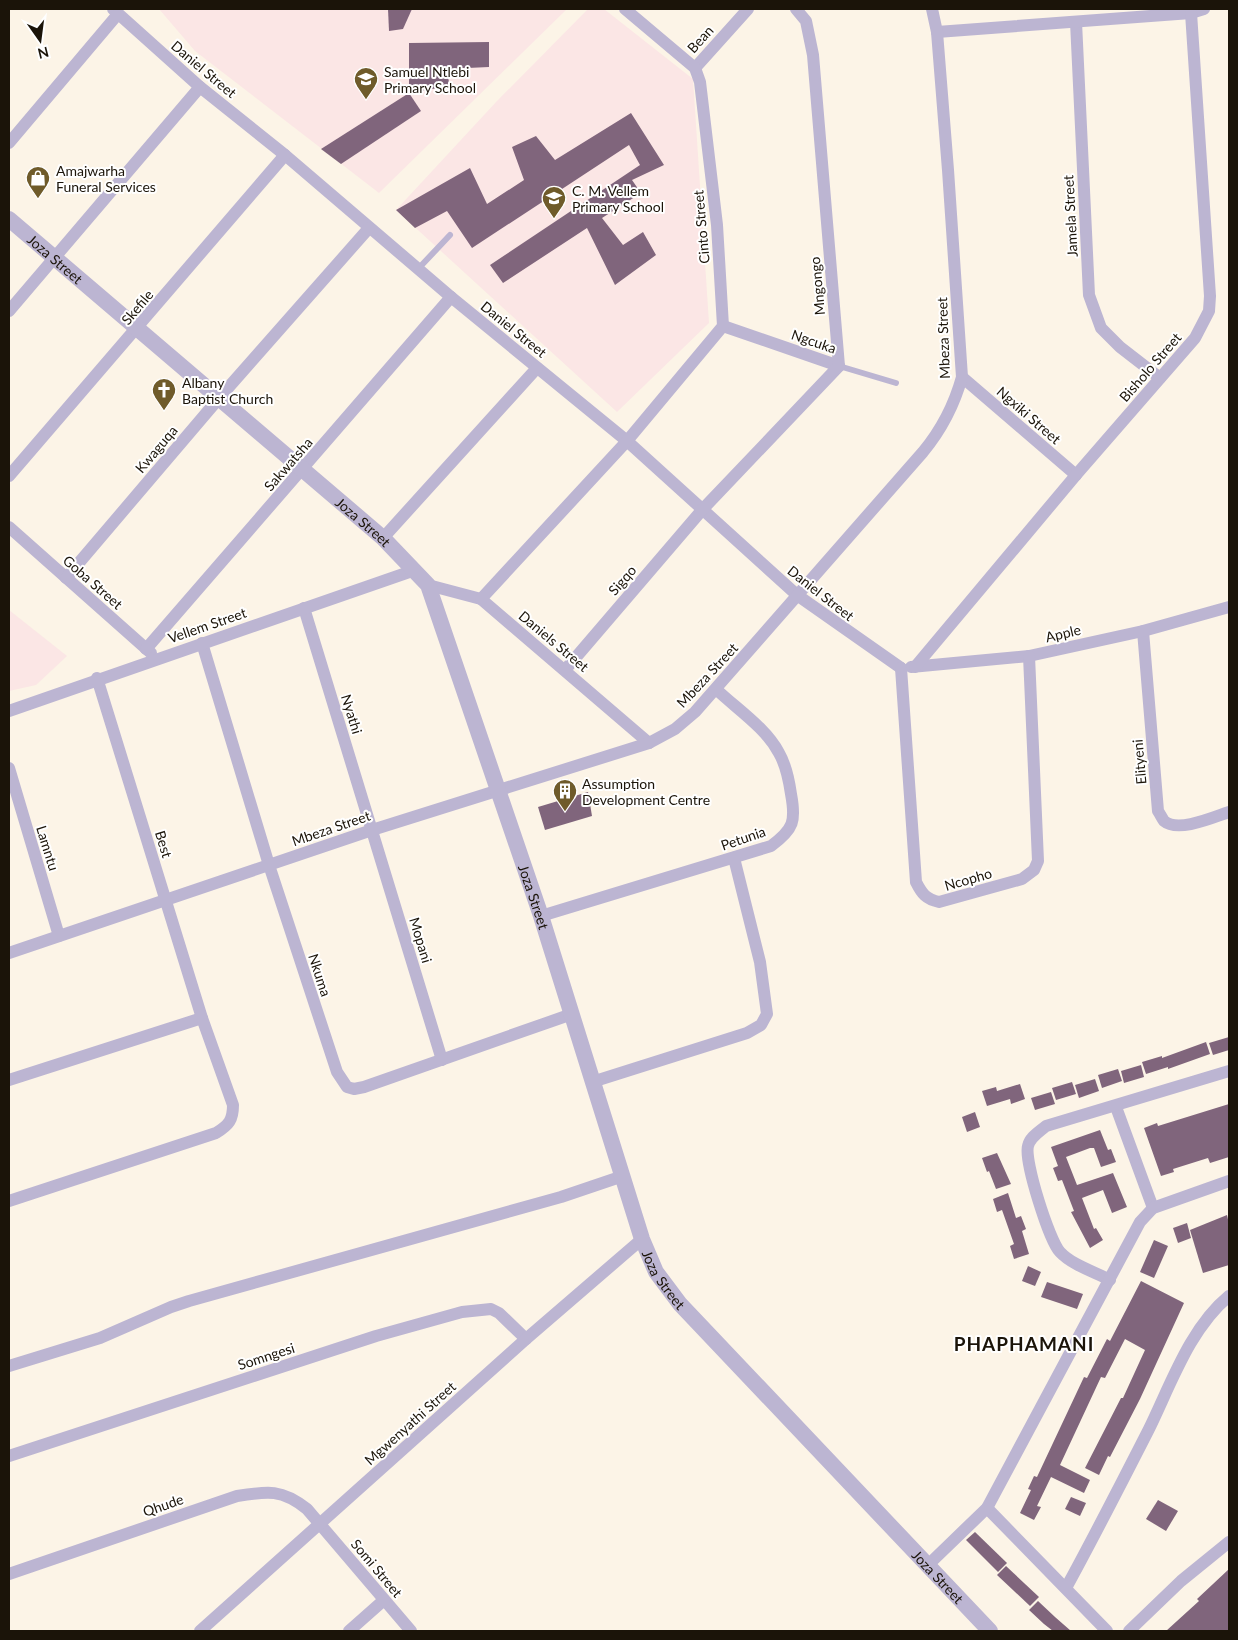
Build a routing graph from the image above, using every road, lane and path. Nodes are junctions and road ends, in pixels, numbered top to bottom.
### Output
1 (626, 9) edge
2 (748, 9) edge
3 (796, 9) edge
4 (932, 9) edge
5 (1204, 9) edge
6 (116, 11) edge
7 (1191, 13) junction
8 (1076, 22) junction
9 (937, 32) junction
10 (695, 68) junction
11 (200, 86) junction
12 (9, 142) edge
13 (285, 155) junction
14 (9, 219) edge
15 (369, 228) junction
16 (450, 235) dead end
17 (53, 260) junction
18 (418, 269) junction
19 (451, 297) junction
20 (9, 311) edge
21 (723, 326) junction
22 (138, 329) junction
23 (839, 366) junction
24 (537, 368) junction
25 (962, 377) junction
26 (1160, 378) junction
27 (896, 383) dead end
28 (220, 398) junction
29 (627, 441) junction
30 (303, 470) junction
31 (1076, 475) junction
32 (9, 476) edge
33 (702, 510) junction
34 (9, 527) edge
35 (383, 538) junction
36 (415, 570) junction
37 (66, 578) junction
38 (428, 586) junction
39 (796, 595) junction
40 (481, 599) junction
41 (1229, 607) edge
42 (304, 608) junction
43 (1143, 631) junction
44 (202, 642) junction
45 (146, 649) junction
46 (1029, 656) junction
47 (157, 658) junction
48 (915, 667) junction
49 (901, 668) junction
50 (565, 670) junction
51 (97, 678) junction
52 (717, 690) junction
53 (9, 711) edge
54 (650, 743) junction
55 (9, 768) edge
56 (500, 791) junction
57 (1229, 812) edge
58 (372, 830) junction
59 (734, 858) junction
60 (269, 865) junction
61 (165, 901) junction
62 (542, 916) junction
63 (59, 936) junction
64 (9, 953) edge
65 (572, 1014) junction
66 (202, 1018) junction
67 (442, 1060) junction
68 (1229, 1071) edge
69 (9, 1080) edge
70 (592, 1082) junction
71 (1116, 1106) junction
72 (623, 1176) junction
73 (1229, 1180) edge
74 (9, 1201) edge
75 (1152, 1208) junction
76 (642, 1239) junction
77 (1110, 1280) junction
78 (1229, 1296) edge
79 (526, 1339) junction
80 (9, 1366) edge
81 (9, 1456) edge
82 (987, 1508) junction
83 (320, 1523) junction
84 (1229, 1542) edge
85 (927, 1566) junction
86 (9, 1574) edge
87 (1066, 1588) junction
88 (384, 1600) junction
89 (200, 1631) edge
90 (349, 1631) edge
91 (411, 1631) edge
92 (990, 1631) edge
93 (1107, 1631) edge
94 (1129, 1631) edge

1 - 10 street
2 - 10 street, Bean
3 - 23 street, Mngongo
4 - 9 street, Mbeza Street
5 - 7 street
6 - 11 street, Daniel Street
6 - 12 street
7 - 8 street
7 - 26 street, Bisholo Street
8 - 9 street
8 - 26 street, Jamela Street
9 - 25 street, Mbeza Street
10 - 21 street, Cinto Street
11 - 13 street, Daniel Street
11 - 17 street
13 - 15 street, Daniel Street
13 - 22 street, Skefile
14 - 17 street, Joza Street
15 - 18 street, Daniel Street
15 - 28 street, Kwaguqa
16 - 18 lane
17 - 20 street
17 - 22 street, Joza Street
18 - 19 street, Daniel Street
19 - 24 street, Daniel Street
19 - 30 street, Sakwatsha
21 - 23 street, Ngcuka
21 - 29 street
22 - 28 street, Joza Street
22 - 32 street, Skefile
23 - 27 lane, Ngcuka
23 - 33 street
24 - 29 street, Daniel Street
24 - 35 street
25 - 31 street, Ngxiki Street
25 - 39 street, Mbeza Street
26 - 31 street, Bisholo Street
28 - 30 street, Joza Street
28 - 37 street, Kwaguqa
29 - 33 street, Daniel Street
29 - 40 street
30 - 35 street, Joza Street
30 - 45 street, Sakwatsha
31 - 48 street, Bisholo Street
33 - 39 street, Daniel Street
33 - 50 street, Sigqo
34 - 37 street, Goba Street
35 - 36 street, Joza Street
36 - 38 street, Joza Street
36 - 42 street, Vellem Street
37 - 45 street, Goba Street
38 - 40 street, Daniels Street
38 - 56 street, Joza Street
39 - 49 street, Daniel Street
39 - 52 street, Mbeza Street
40 - 50 street, Daniels Street
41 - 43 street, Apple
42 - 44 street, Vellem Street
42 - 58 street, Nyathi
43 - 46 street, Apple
43 - 57 street, Elityeni
44 - 47 street, Vellem Street
44 - 60 street, Nkuma
45 - 47 street, Goba Street
46 - 48 street, Apple
46 - 49 street, Ncopho
47 - 51 street, Vellem Street
48 - 49 street, Apple
50 - 54 street, Daniels Street
51 - 53 street, Vellem Street
51 - 61 street, Best
52 - 54 street, Mbeza Street
52 - 59 street, Petunia
54 - 56 street, Mbeza Street
55 - 63 street, Lamntu
56 - 58 street, Mbeza Street
56 - 62 street, Joza Street
58 - 60 street, Mbeza Street
58 - 67 street, Mopani
59 - 62 street, Petunia
59 - 70 street
60 - 61 street, Mbeza Street
60 - 67 street, Nkuma
61 - 63 street, Mbeza Street
61 - 66 street, Best
62 - 65 street, Joza Street
63 - 64 street, Mbeza Street
65 - 67 street, Nkuma
65 - 70 street, Joza Street
66 - 69 street
66 - 74 street, Best
68 - 71 street
70 - 72 street, Joza Street
71 - 75 street
71 - 77 street
72 - 76 street, Joza Street
72 - 80 street
73 - 75 street
75 - 77 street
76 - 79 street, Mgwenyathi Street
76 - 85 street, Joza Street
77 - 82 street
78 - 87 street
79 - 81 street, Somngesi
79 - 83 street, Mgwenyathi Street
82 - 85 street
82 - 87 street
83 - 86 street, Qhude
83 - 88 street, Somi Street
83 - 89 street, Mgwenyathi Street
84 - 94 street
85 - 92 street, Joza Street
87 - 93 street
88 - 90 street
88 - 91 street, Somi Street

